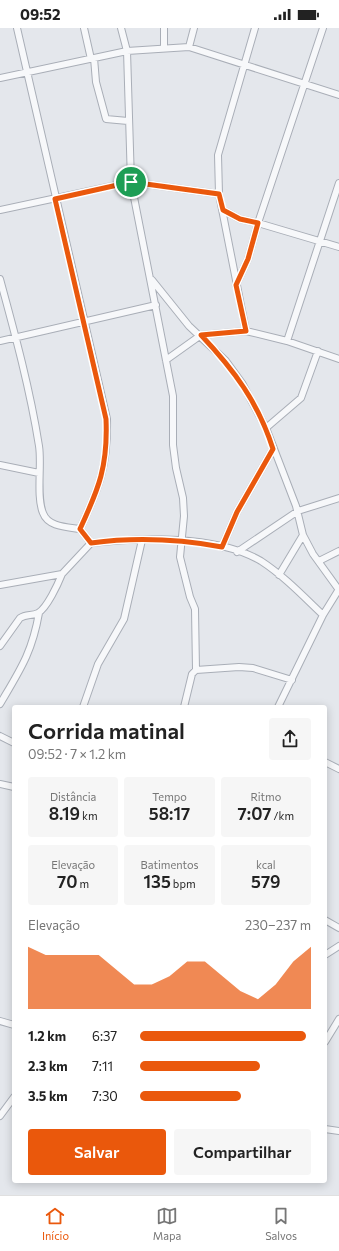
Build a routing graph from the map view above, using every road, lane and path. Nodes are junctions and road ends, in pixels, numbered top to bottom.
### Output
1 (17, 28) edge
2 (84, 28) edge
3 (121, 28) edge
4 (164, 28) edge
5 (194, 28) edge
6 (255, 28) edge
7 (323, 28) edge
8 (189, 47) junction
9 (164, 48) junction
10 (127, 51) junction
11 (92, 59) junction
12 (244, 63) junction
13 (27, 72) junction
14 (0, 78) edge
15 (306, 83) junction
16 (339, 95) edge
17 (128, 121) junction
18 (131, 182) junction
19 (339, 183) edge
20 (219, 194) junction
21 (55, 199) junction
22 (0, 210) edge
23 (223, 210) junction
24 (258, 223) junction
25 (320, 241) junction
26 (339, 247) edge
27 (0, 279) edge
28 (151, 279) junction
29 (236, 285) junction
30 (156, 305) junction
31 (85, 321) junction
32 (246, 331) junction
33 (201, 335) junction
34 (16, 338) junction
35 (0, 341) edge
36 (287, 341) junction
37 (318, 351) junction
38 (339, 359) edge
39 (166, 360) junction
40 (266, 428) junction
41 (273, 449) junction
42 (0, 465) edge
43 (39, 473) junction
44 (339, 498) edge
45 (298, 511) junction
46 (80, 529) junction
47 (303, 535) junction
48 (142, 540) junction
49 (182, 540) junction
50 (91, 543) junction
51 (222, 547) junction
52 (339, 551) edge
53 (238, 552) junction
54 (319, 561) junction
55 (62, 574) junction
56 (279, 574) junction
57 (0, 585) edge
58 (339, 590) edge
59 (38, 613) junction
60 (323, 615) junction
61 (0, 646) edge
62 (196, 670) junction
63 (292, 680) junction
64 (1, 700) edge
65 (84, 705) edge
66 (184, 705) edge
67 (279, 705) edge
68 (0, 736) edge
69 (12, 742) edge
70 (327, 763) edge
71 (339, 769) edge
72 (0, 784) edge
73 (12, 787) edge
74 (327, 921) edge
75 (339, 928) edge
76 (339, 946) edge
77 (327, 954) edge
78 (339, 1019) edge
79 (0, 1021) edge
80 (12, 1024) edge
81 (327, 1039) edge
82 (12, 1100) edge
83 (0, 1116) edge
84 (327, 1129) edge
85 (339, 1131) edge

1 - 13 street
2 - 11 street
3 - 10 street
4 - 9 street
5 - 8 street
6 - 12 street
7 - 15 street
8 - 9 street
8 - 12 street
9 - 10 street
10 - 11 street
10 - 17 street
11 - 13 street
11 - 17 street
12 - 15 street
12 - 20 street
13 - 14 street
13 - 21 street
15 - 16 street
15 - 24 street
17 - 18 street
18 - 20 street
18 - 21 street
18 - 28 street
19 - 25 street
20 - 23 street
21 - 22 street
21 - 31 street
23 - 24 street
23 - 29 street
24 - 25 street
24 - 29 street
25 - 26 street
25 - 36 street
27 - 34 street
28 - 30 street
28 - 33 street
29 - 32 street
30 - 31 street
30 - 39 street
31 - 34 street
31 - 46 street
32 - 33 street
32 - 36 street
33 - 39 street
33 - 40 street
34 - 35 street
34 - 43 street
36 - 37 street
37 - 38 street
37 - 40 street
39 - 49 street
40 - 41 street
41 - 45 street
41 - 51 street
42 - 43 street
43 - 46 street
44 - 45 street
45 - 47 street
45 - 53 street
46 - 50 street
47 - 54 street
47 - 56 street
48 - 49 street
48 - 50 street
48 - 65 street
49 - 51 street
49 - 62 street
50 - 55 street
51 - 53 street
52 - 54 street
53 - 56 street
54 - 58 street
55 - 57 street
55 - 59 street
56 - 60 street
58 - 60 street
59 - 61 street
59 - 64 street
60 - 63 street
62 - 63 street
62 - 66 street
63 - 67 street
68 - 69 street
70 - 71 street
72 - 73 street
74 - 75 street
76 - 77 street
78 - 81 street
79 - 80 street
82 - 83 street
84 - 85 street

